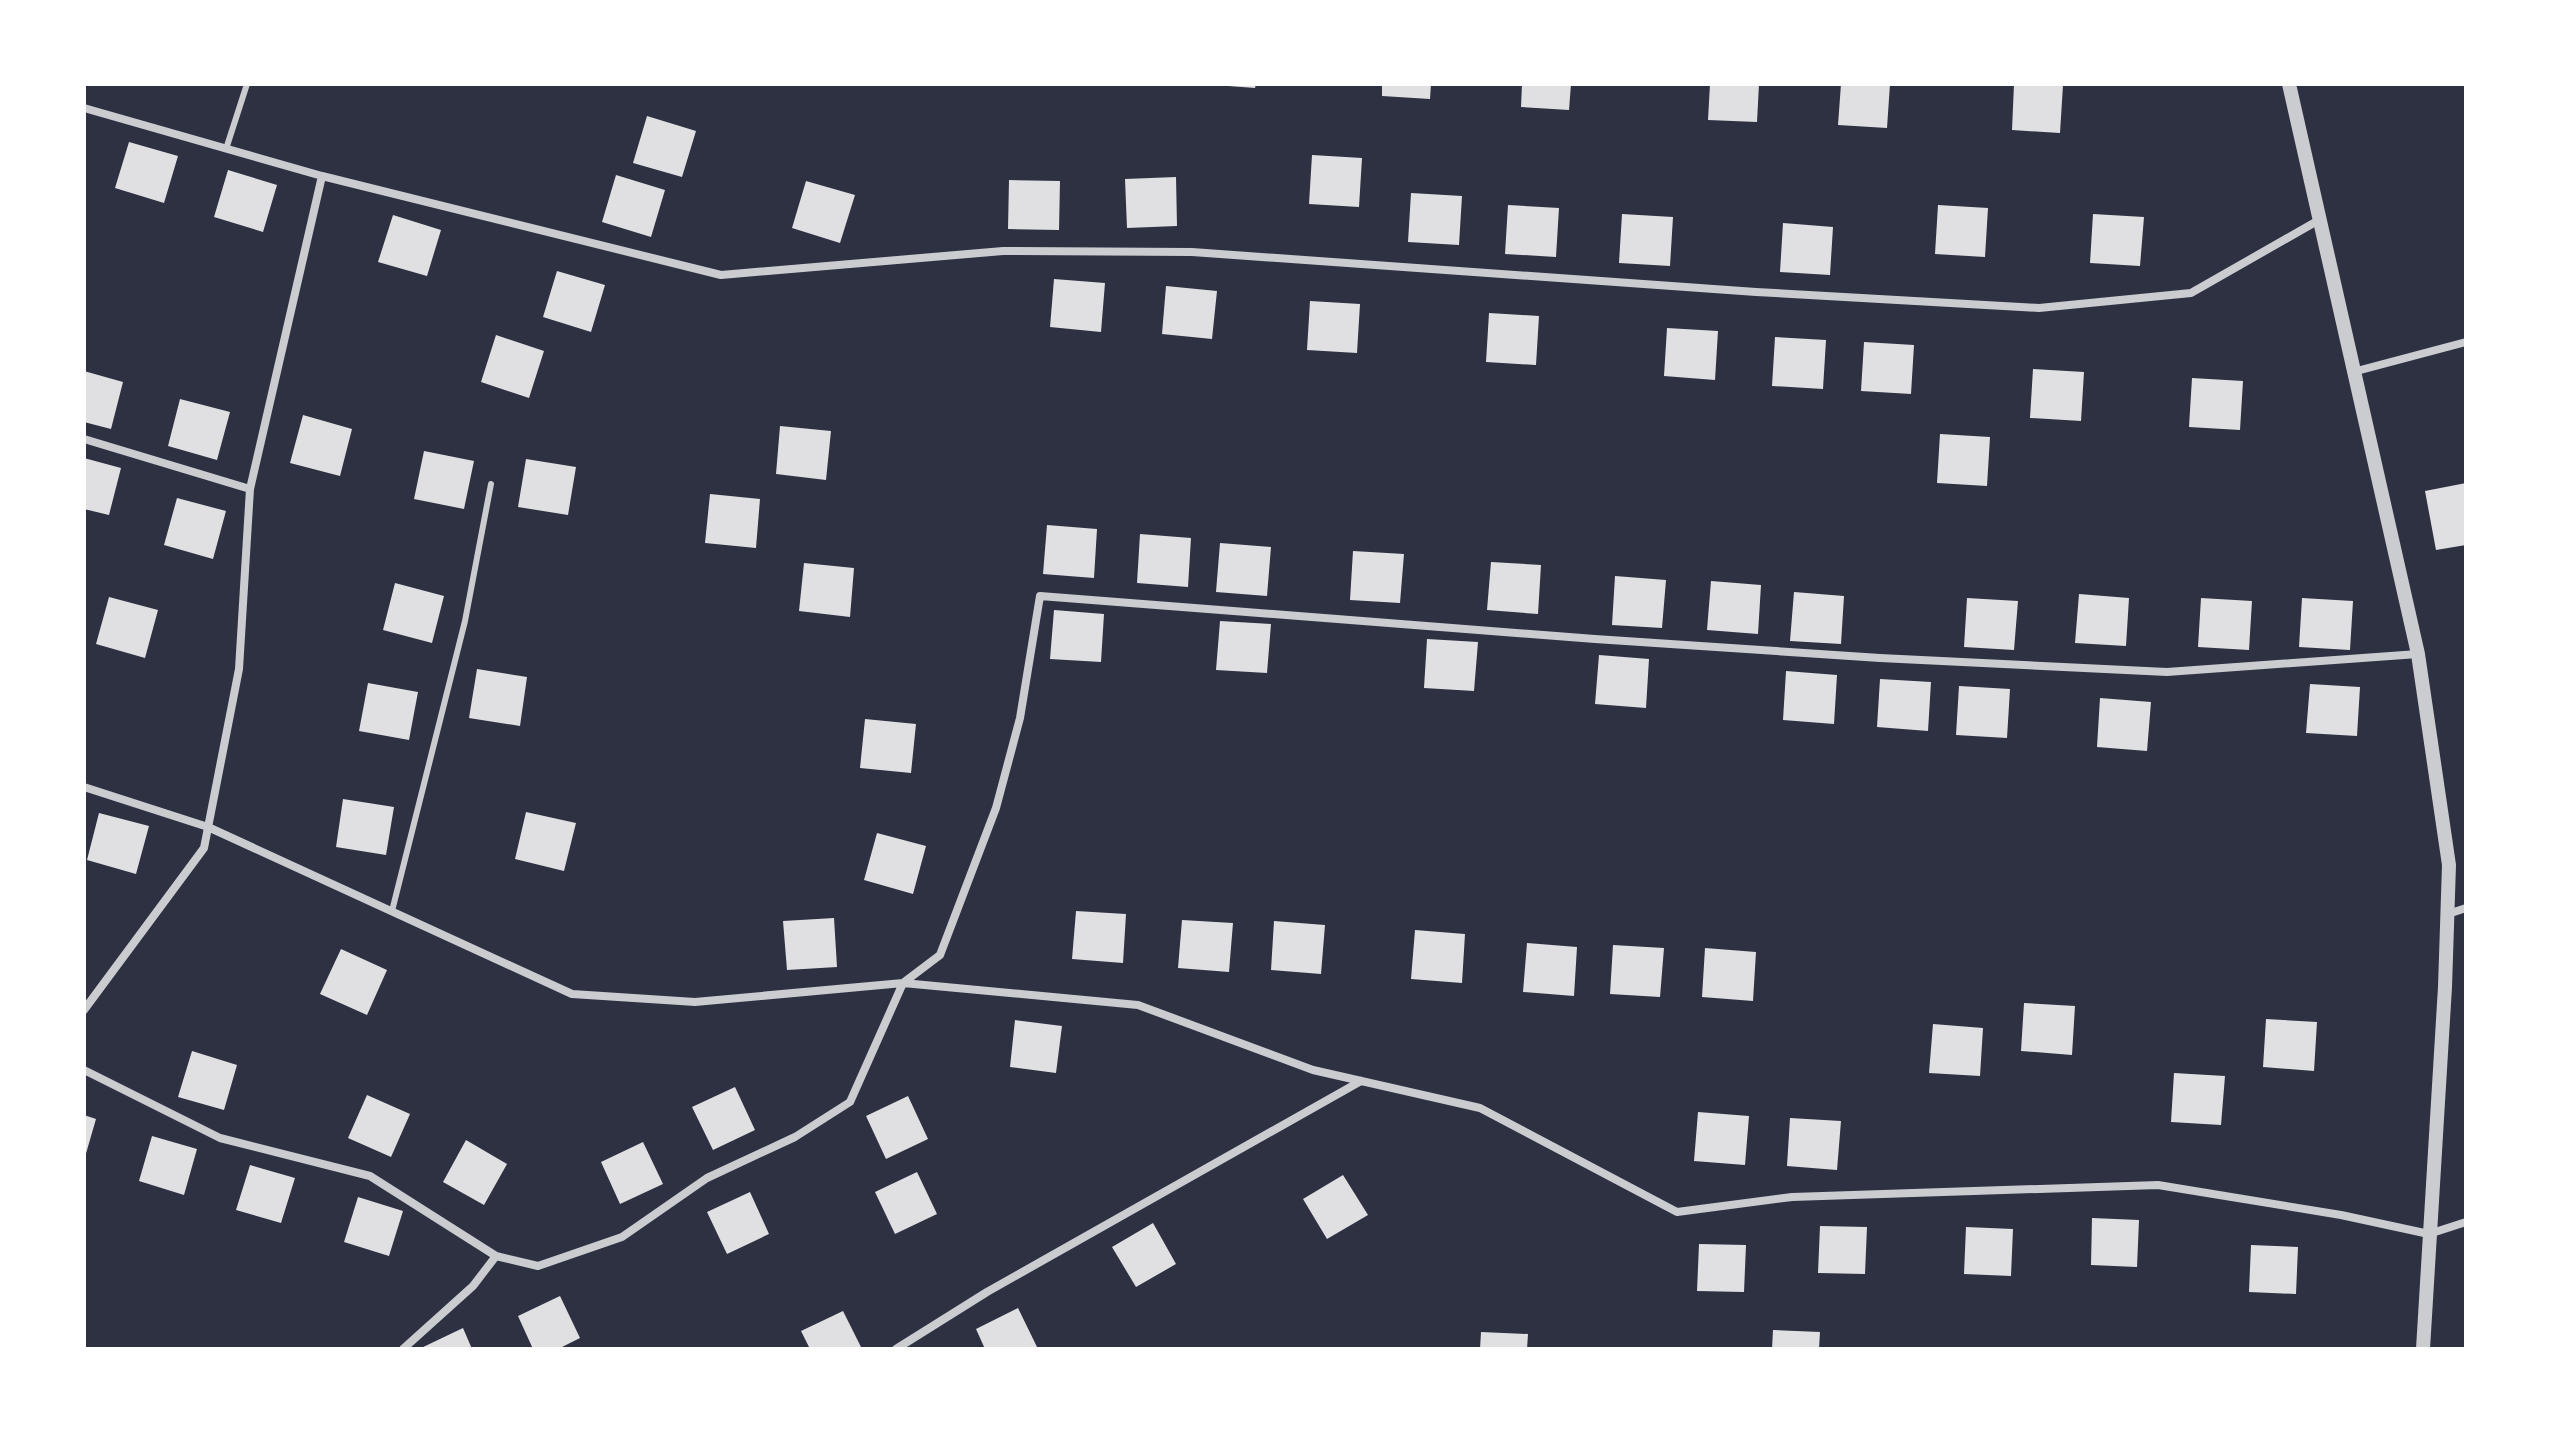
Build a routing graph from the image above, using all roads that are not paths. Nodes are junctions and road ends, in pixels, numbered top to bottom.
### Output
1 (247, 84) edge
2 (2289, 84) edge
3 (84, 108) edge
4 (226, 149) junction
5 (322, 176) junction
6 (2319, 220) junction
7 (2466, 342) edge
8 (2353, 372) junction
9 (84, 439) edge
10 (491, 484) dead end
11 (250, 489) junction
12 (2418, 654) junction
13 (84, 787) edge
14 (208, 827) junction
15 (2466, 908) edge
16 (392, 911) junction
17 (2448, 914) junction
18 (903, 983) junction
19 (84, 1010) edge
20 (84, 1070) edge
21 (1361, 1081) junction
22 (2466, 1222) edge
23 (2429, 1234) junction
24 (496, 1256) junction
25 (403, 1349) edge
26 (896, 1349) edge
27 (2423, 1349) edge

1 - 4 lane
2 - 6 street
3 - 4 street
4 - 5 street
5 - 6 street
5 - 11 street
6 - 8 street
7 - 8 street
8 - 12 street
9 - 11 street
10 - 16 lane
11 - 14 street
12 - 17 street
12 - 18 street
13 - 14 street
14 - 16 street
14 - 19 street
15 - 17 street
16 - 18 street
17 - 23 street
18 - 21 street
18 - 24 street
20 - 24 street
21 - 23 street
21 - 26 street
22 - 23 street
23 - 27 street
24 - 25 street

